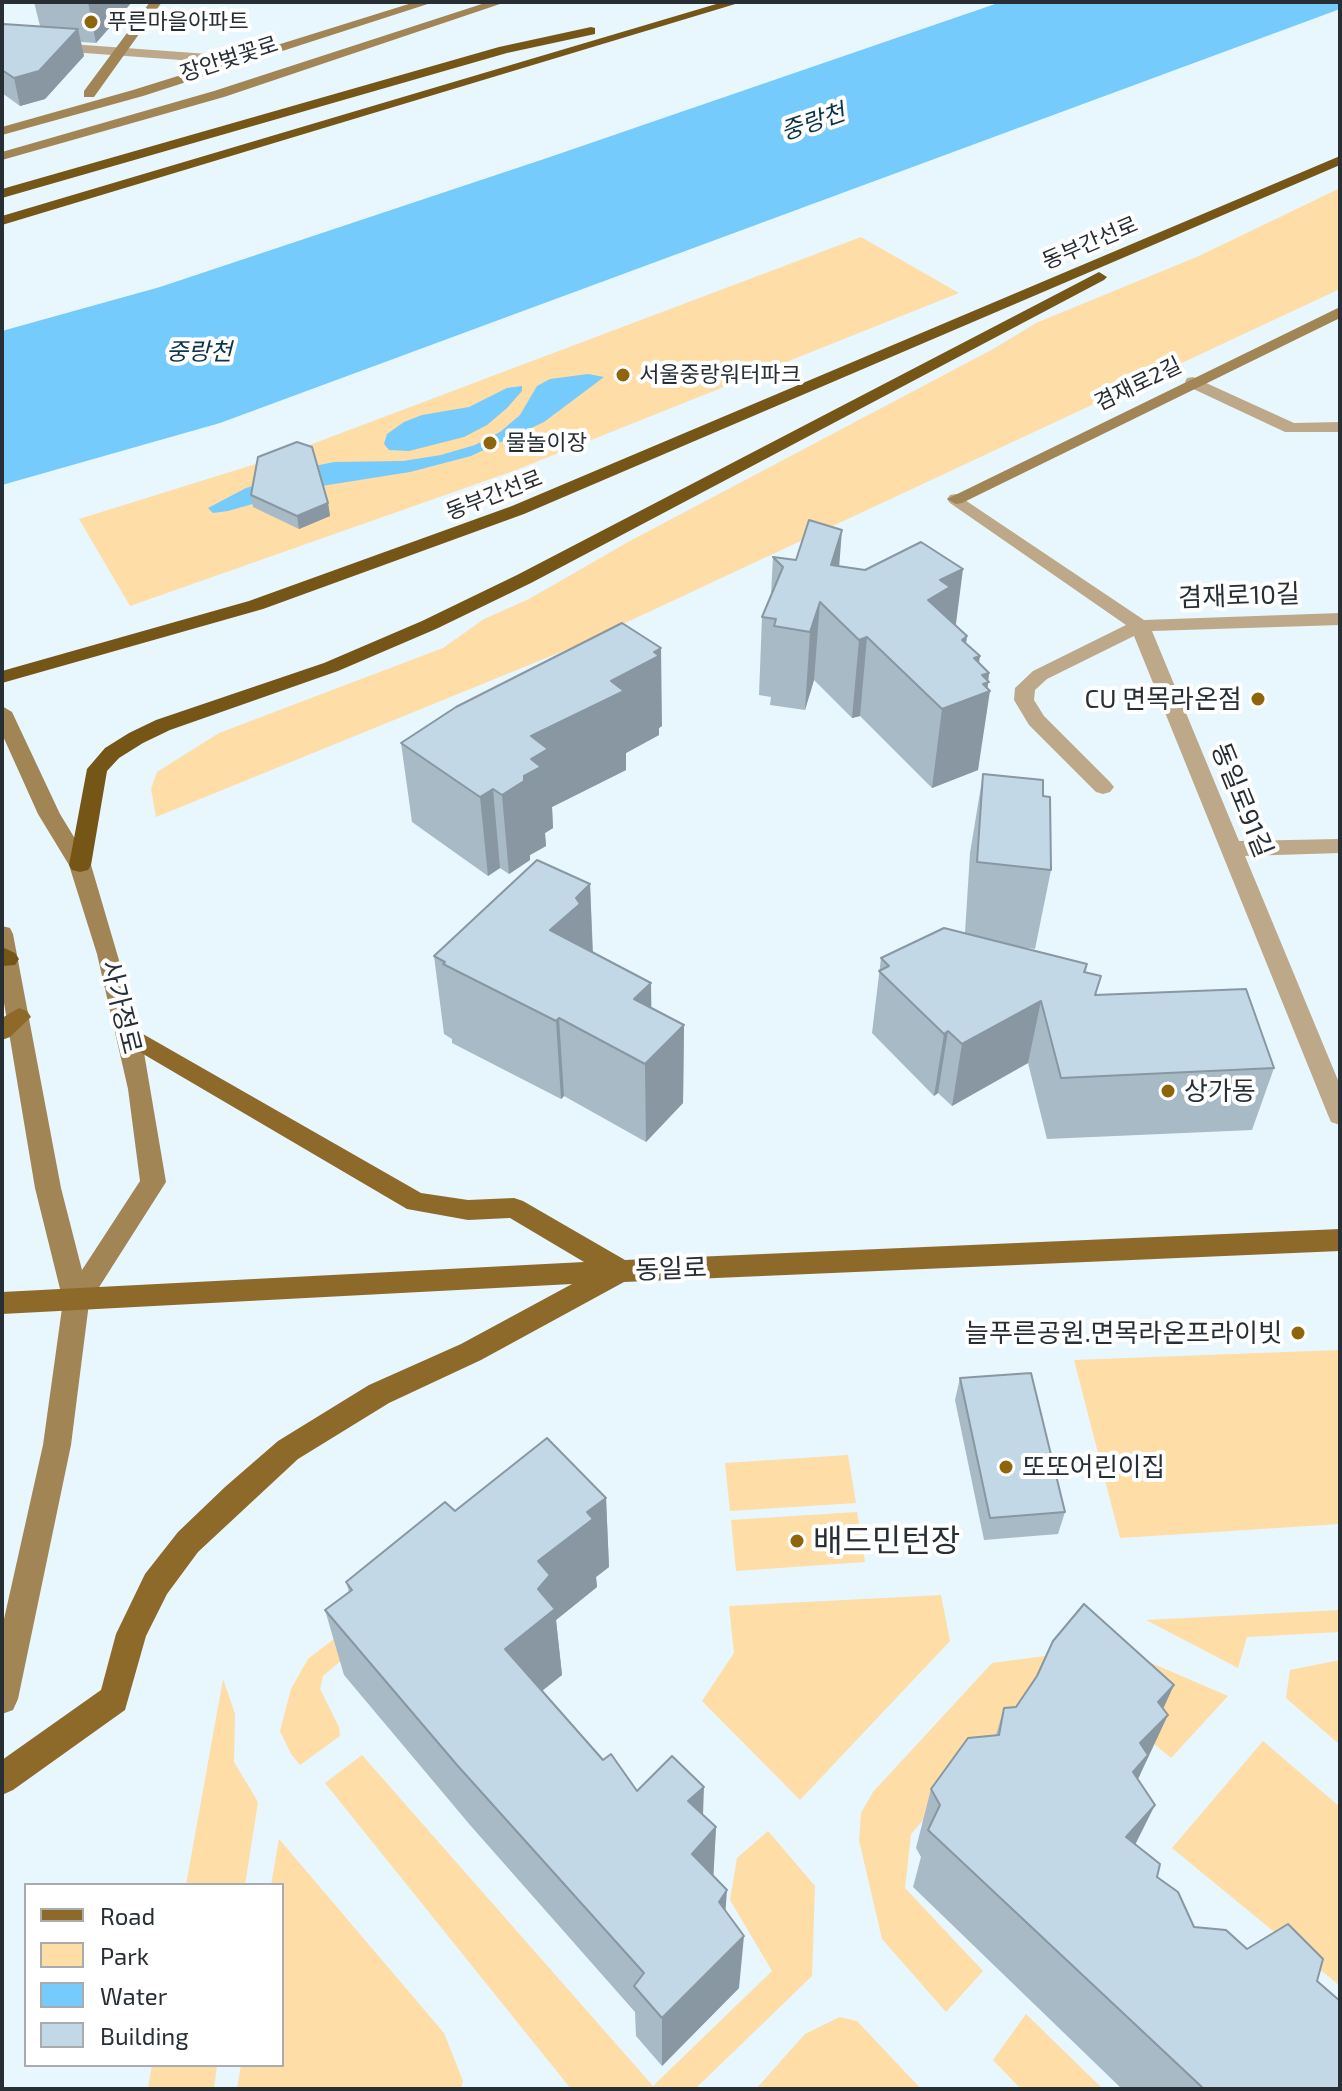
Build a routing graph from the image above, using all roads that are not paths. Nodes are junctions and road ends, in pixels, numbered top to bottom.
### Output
1 (156, 2) edge
2 (395, 2) edge
3 (428, 2) edge
4 (466, 2) edge
5 (500, 2) edge
6 (727, 2) edge
7 (736, 2) edge
8 (32, 34) edge
9 (2, 43) edge
10 (22, 44) junction
11 (117, 51) junction
12 (208, 58) junction
13 (89, 94) junction
14 (31, 108) dead end
15 (2, 131) edge
16 (2, 146) edge
17 (2, 156) edge
18 (1340, 160) edge
19 (2, 194) edge
20 (2, 221) edge
21 (1162, 236) junction
22 (1340, 312) edge
23 (1193, 382) junction
24 (1340, 427) edge
25 (956, 499) joint
26 (1340, 619) edge
27 (1140, 626) junction
28 (2, 677) edge
29 (6, 720) edge
30 (1103, 787) dead end
31 (1340, 846) edge
32 (1232, 849) junction
33 (80, 865) junction
34 (2, 934) edge
35 (5, 957) edge
36 (11, 1024) edge
37 (129, 1035) junction
38 (1340, 1115) edge
39 (1340, 1240) edge
40 (621, 1271) junction
41 (76, 1301) junction
42 (2, 1303) edge
43 (2, 1699) edge
44 (2, 1779) edge

1 - 11 main road
2 - 12 main road
3 - 15 main road, 장안벚꽃로
4 - 16 main road, 장안벚꽃로
5 - 17 main road
6 - 19 highway
7 - 20 highway
8 - 10 street
9 - 10 street
10 - 11 street
11 - 12 street
11 - 13 main road
12 - 13 main road
13 - 14 main road
18 - 21 highway, 동부간선로
21 - 28 highway, 동부간선로
21 - 33 highway
22 - 23 main road, 겸재로2길
23 - 24 street
23 - 25 main road, 겸재로2길
25 - 27 street
26 - 27 street, 겸재로10길
27 - 30 street
27 - 32 street, 동일로91길
29 - 33 main road, 사가정로
31 - 32 street
32 - 38 street, 동일로91길
33 - 37 main road, 사가정로
34 - 35 main road, 사가정로
35 - 36 main road, 사가정로
36 - 41 main road, 사가정로
37 - 40 main road
37 - 41 main road, 사가정로
39 - 40 main road, 동일로
40 - 41 main road, 동일로
40 - 44 main road
41 - 42 main road, 동일로
41 - 43 main road, 사가정로

